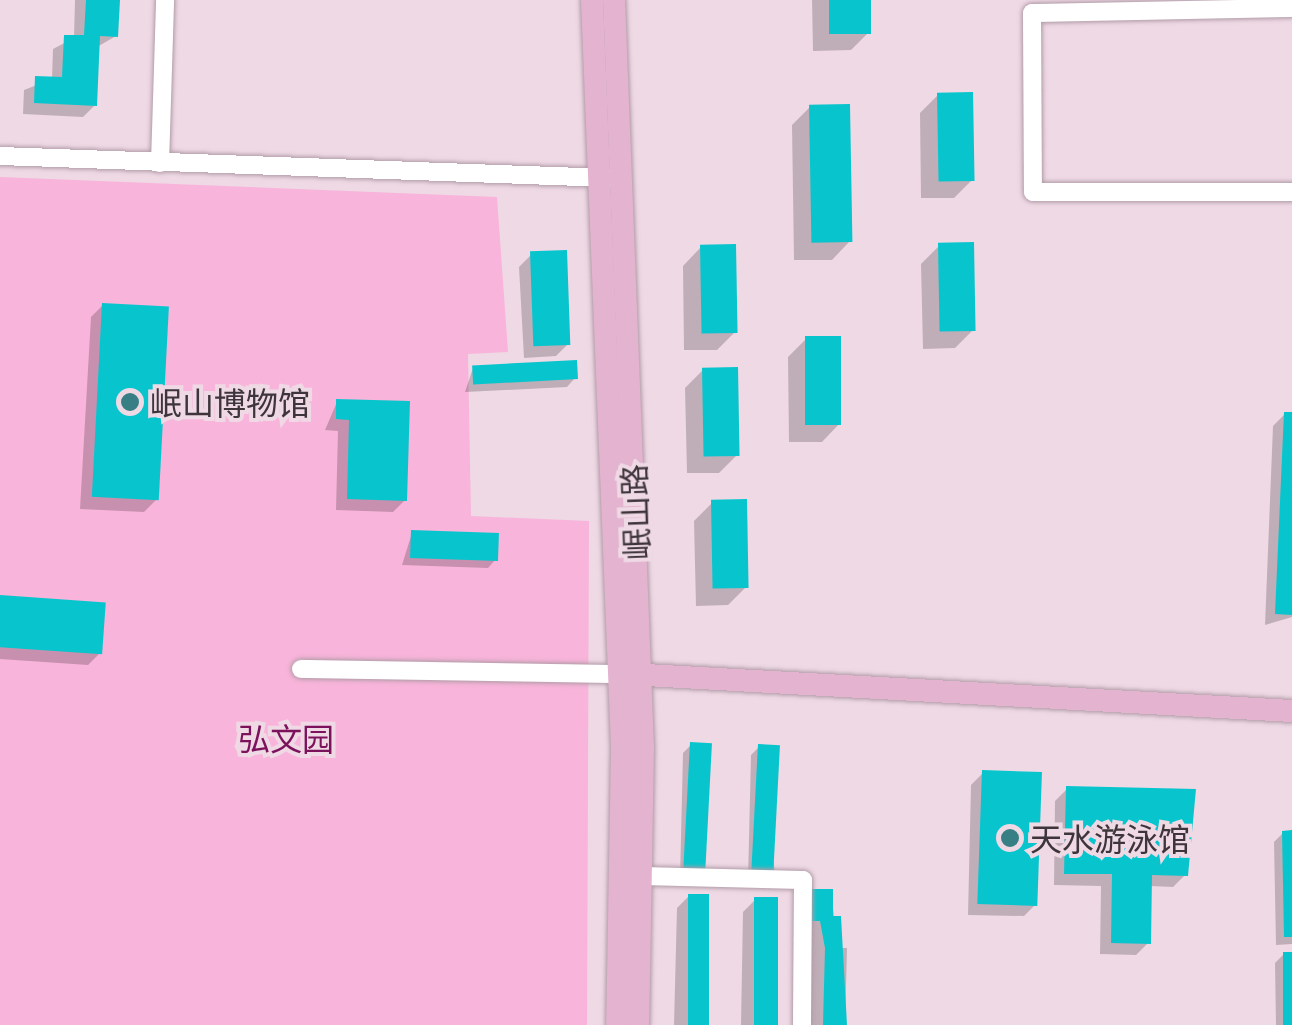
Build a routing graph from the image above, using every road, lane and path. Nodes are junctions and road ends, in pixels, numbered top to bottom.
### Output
1 (165, 0) edge
2 (592, 0) edge
3 (614, 0) edge
4 (1292, 8) edge
5 (0, 156) edge
6 (160, 163) junction
7 (610, 178) junction
8 (1292, 192) edge
9 (302, 669) dead end
10 (630, 674) junction
11 (1292, 710) edge
12 (641, 876) junction
13 (617, 1025) edge
14 (638, 1025) edge
15 (802, 1025) edge

1 - 6 street
2 - 7 main road, 岷山路
3 - 7 main road, 岷山路
4 - 8 street
5 - 6 street
6 - 7 street
7 - 10 main road, 岷山路
9 - 10 street
10 - 11 main road
10 - 12 main road, 岷山路
10 - 13 main road, 岷山路
12 - 14 main road, 岷山路
12 - 15 street

